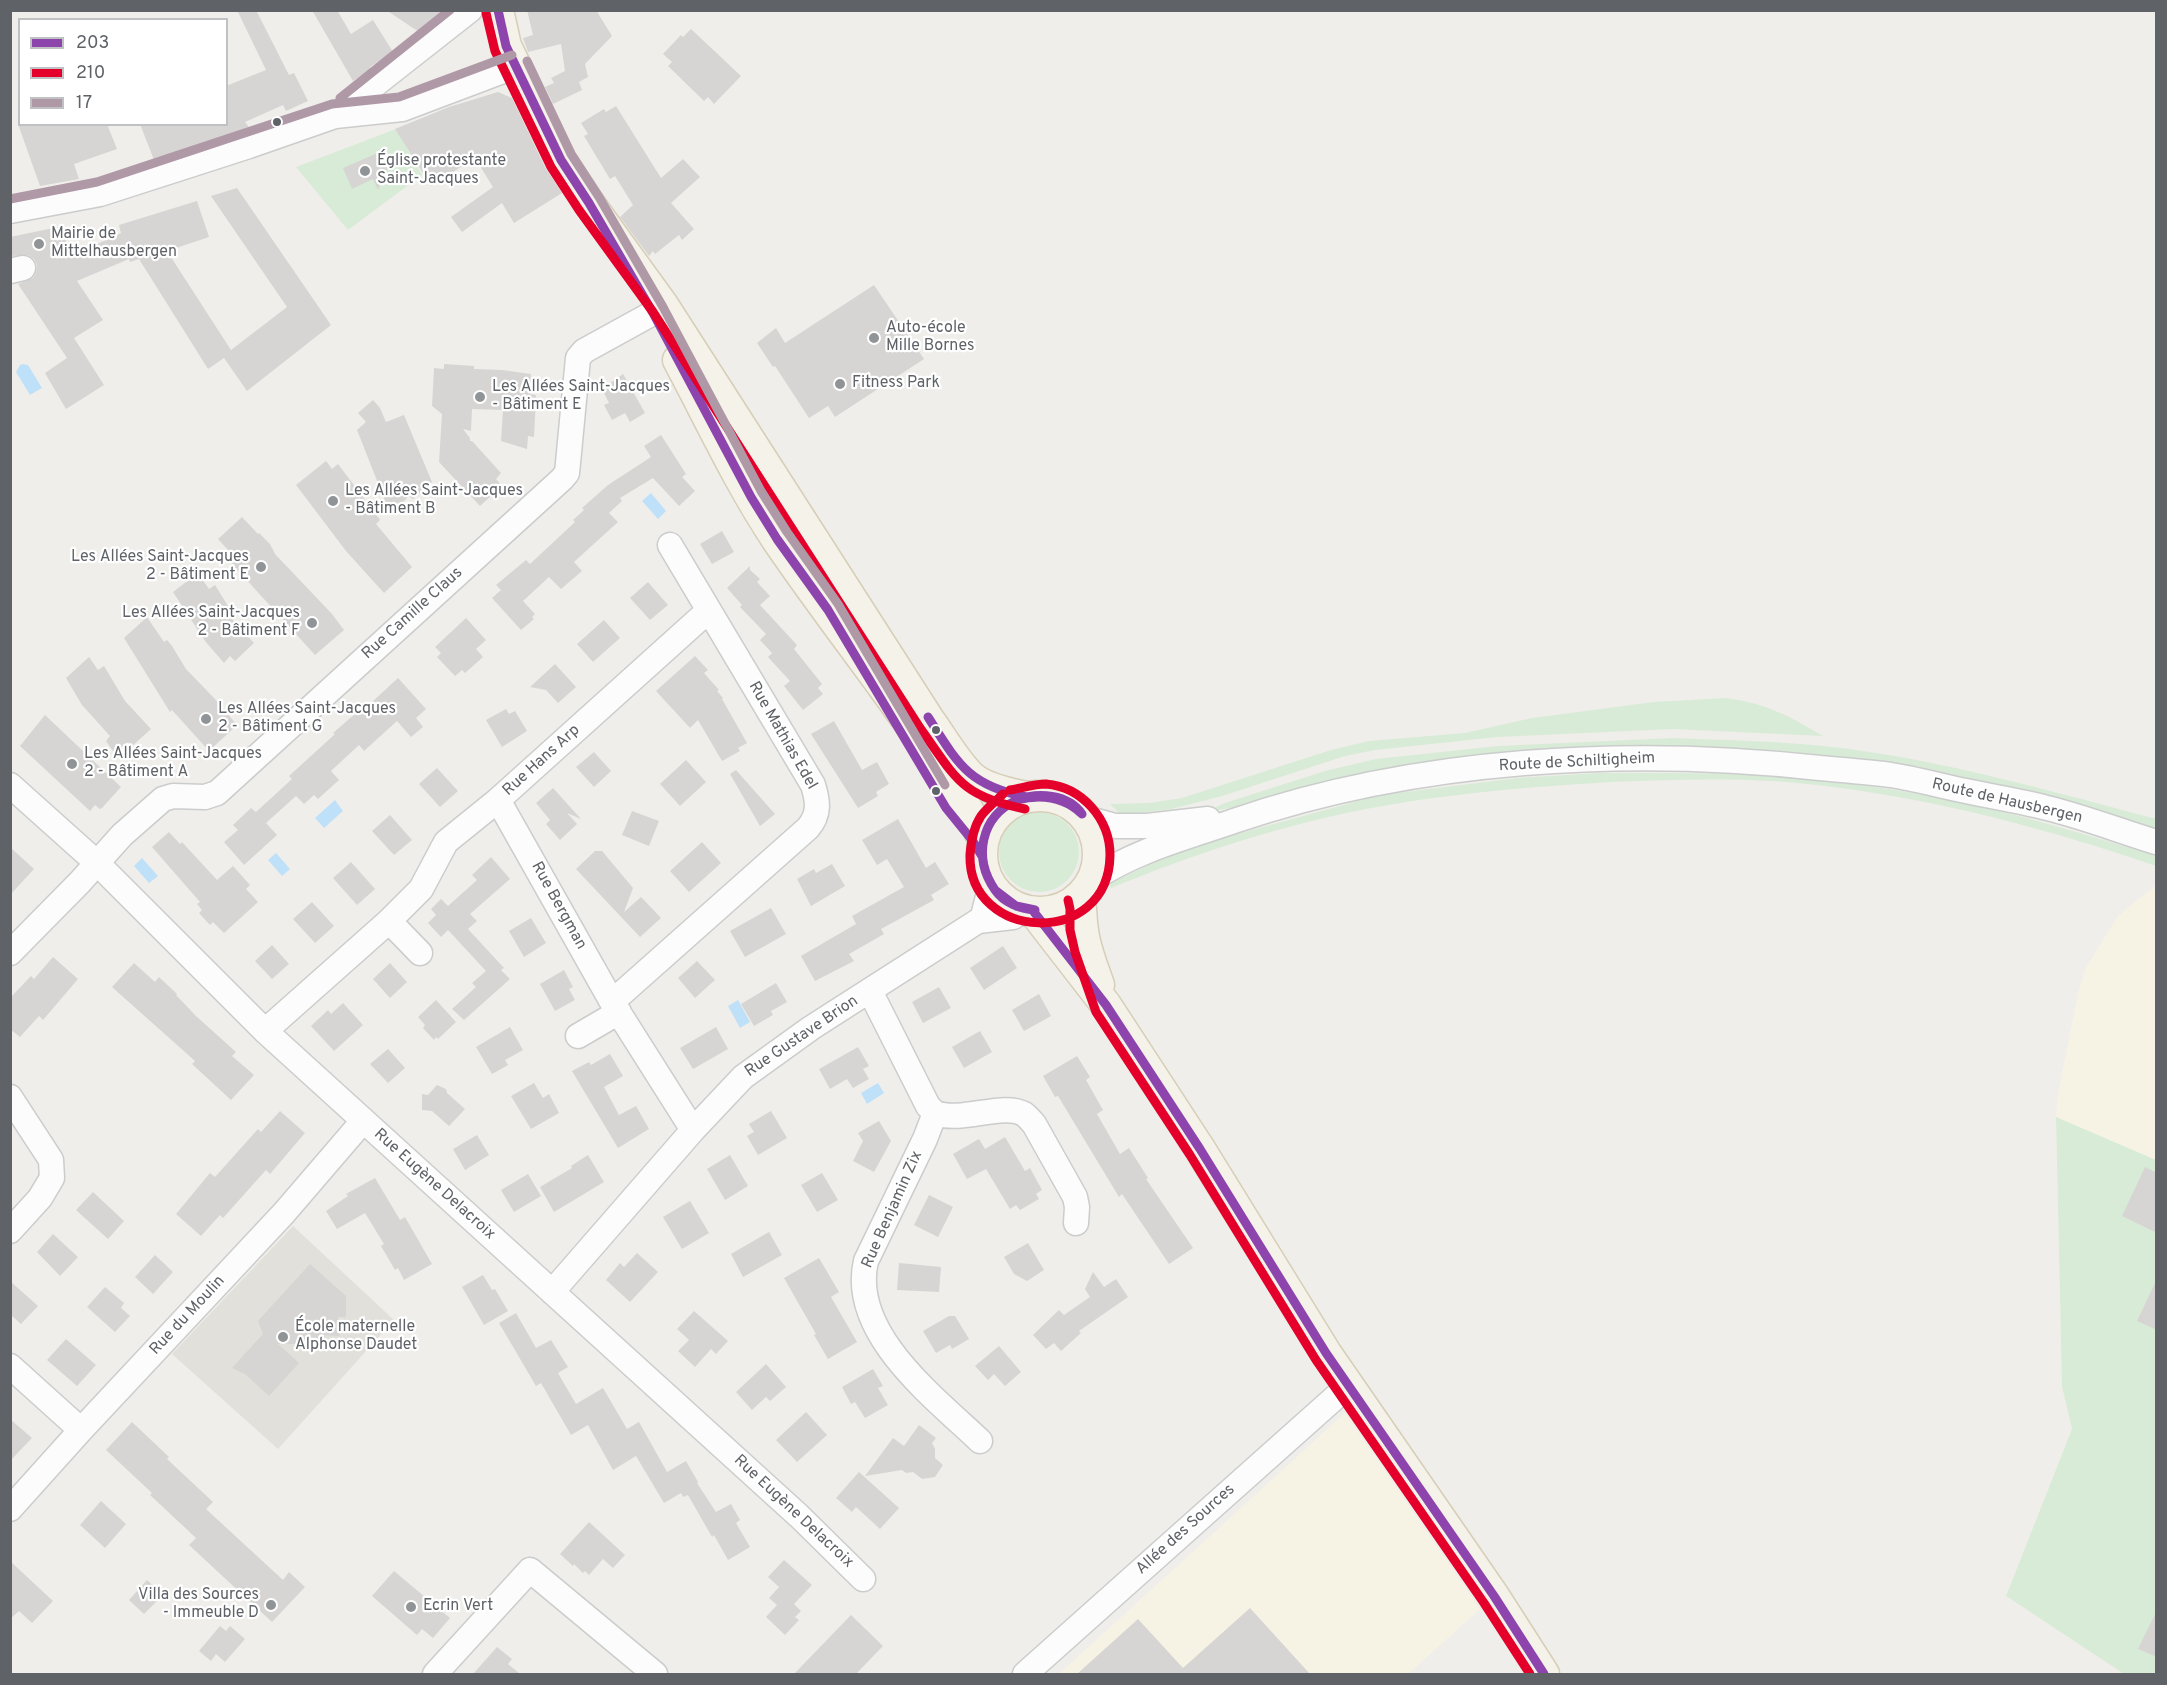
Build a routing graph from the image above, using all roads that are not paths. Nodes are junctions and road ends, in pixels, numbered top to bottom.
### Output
1 (470, 10) edge
2 (498, 10) edge
3 (516, 66) junction
4 (335, 116) junction
5 (589, 203) junction
6 (10, 211) edge
7 (653, 312) junction
8 (719, 390) junction
9 (714, 427) junction
10 (736, 466) junction
11 (768, 467) junction
12 (670, 545) dead end
13 (708, 611) junction
14 (1891, 775) joint
15 (10, 785) edge
16 (1027, 797) junction
17 (498, 800) junction
18 (1266, 810) junction
19 (1086, 818) junction
20 (983, 840) junction
21 (2157, 842) edge
22 (96, 862) junction
23 (991, 885) junction
24 (1086, 888) junction
25 (1026, 910) junction
26 (981, 920) junction
27 (389, 921) junction
28 (10, 953) edge
29 (420, 953) dead end
30 (870, 991) junction
31 (1106, 1005) junction
32 (616, 1007) junction
33 (265, 1031) junction
34 (578, 1036) dead end
35 (10, 1097) edge
36 (934, 1113) junction
37 (363, 1121) junction
38 (693, 1130) junction
39 (1076, 1223) dead end
40 (10, 1231) edge
41 (552, 1292) junction
42 (10, 1366) edge
43 (1348, 1386) junction
44 (81, 1430) junction
45 (980, 1441) dead end
46 (10, 1509) edge
47 (863, 1579) dead end
48 (435, 1674) edge
49 (655, 1674) edge
50 (1025, 1674) edge
51 (1544, 1674) edge

1 - 4 street
2 - 3 main road
3 - 4 street
3 - 5 main road
4 - 6 street
5 - 7 main road
5 - 8 main road
7 - 9 main road
7 - 22 street, Rue Camille Claus
8 - 9 main road
8 - 11 main road
9 - 10 main road
10 - 11 main road
10 - 20 main road
11 - 16 main road
12 - 13 street, Rue Mathias Edel
13 - 17 street, Rue Hans Arp
13 - 32 street, Rue Mathias Edel
14 - 18 street, Route de Schiltigheim
14 - 21 street, Route de Hausbergen
15 - 22 street, Rue Eugène Delacroix
16 - 19 main road
16 - 20 main road
17 - 27 street, Rue Hans Arp
17 - 32 street, Rue Bergman
18 - 19 street, Route de Schiltigheim
18 - 24 street, Route de Schiltigheim
19 - 24 main road
20 - 23 main road
22 - 28 street
22 - 33 street, Rue Eugène Delacroix
23 - 25 main road
23 - 26 street
24 - 25 main road
24 - 31 main road
25 - 26 street, Rue Gustave Brion
25 - 31 main road
26 - 30 street, Rue Gustave Brion
27 - 29 street
27 - 33 street, Rue Hans Arp
30 - 36 street
30 - 38 street, Rue Gustave Brion
31 - 43 main road
32 - 34 street
32 - 38 street, Rue Bergman
33 - 37 street, Rue Eugène Delacroix
35 - 40 street
36 - 39 street
36 - 45 street, Rue Benjamin Zix
37 - 41 street, Rue Eugène Delacroix
37 - 44 street, Rue du Moulin
38 - 41 street, Rue Gustave Brion
41 - 47 street, Rue Eugène Delacroix
42 - 44 street
43 - 50 street, Allée des Sources
43 - 51 main road
44 - 46 street, Rue du Moulin
48 - 49 street

